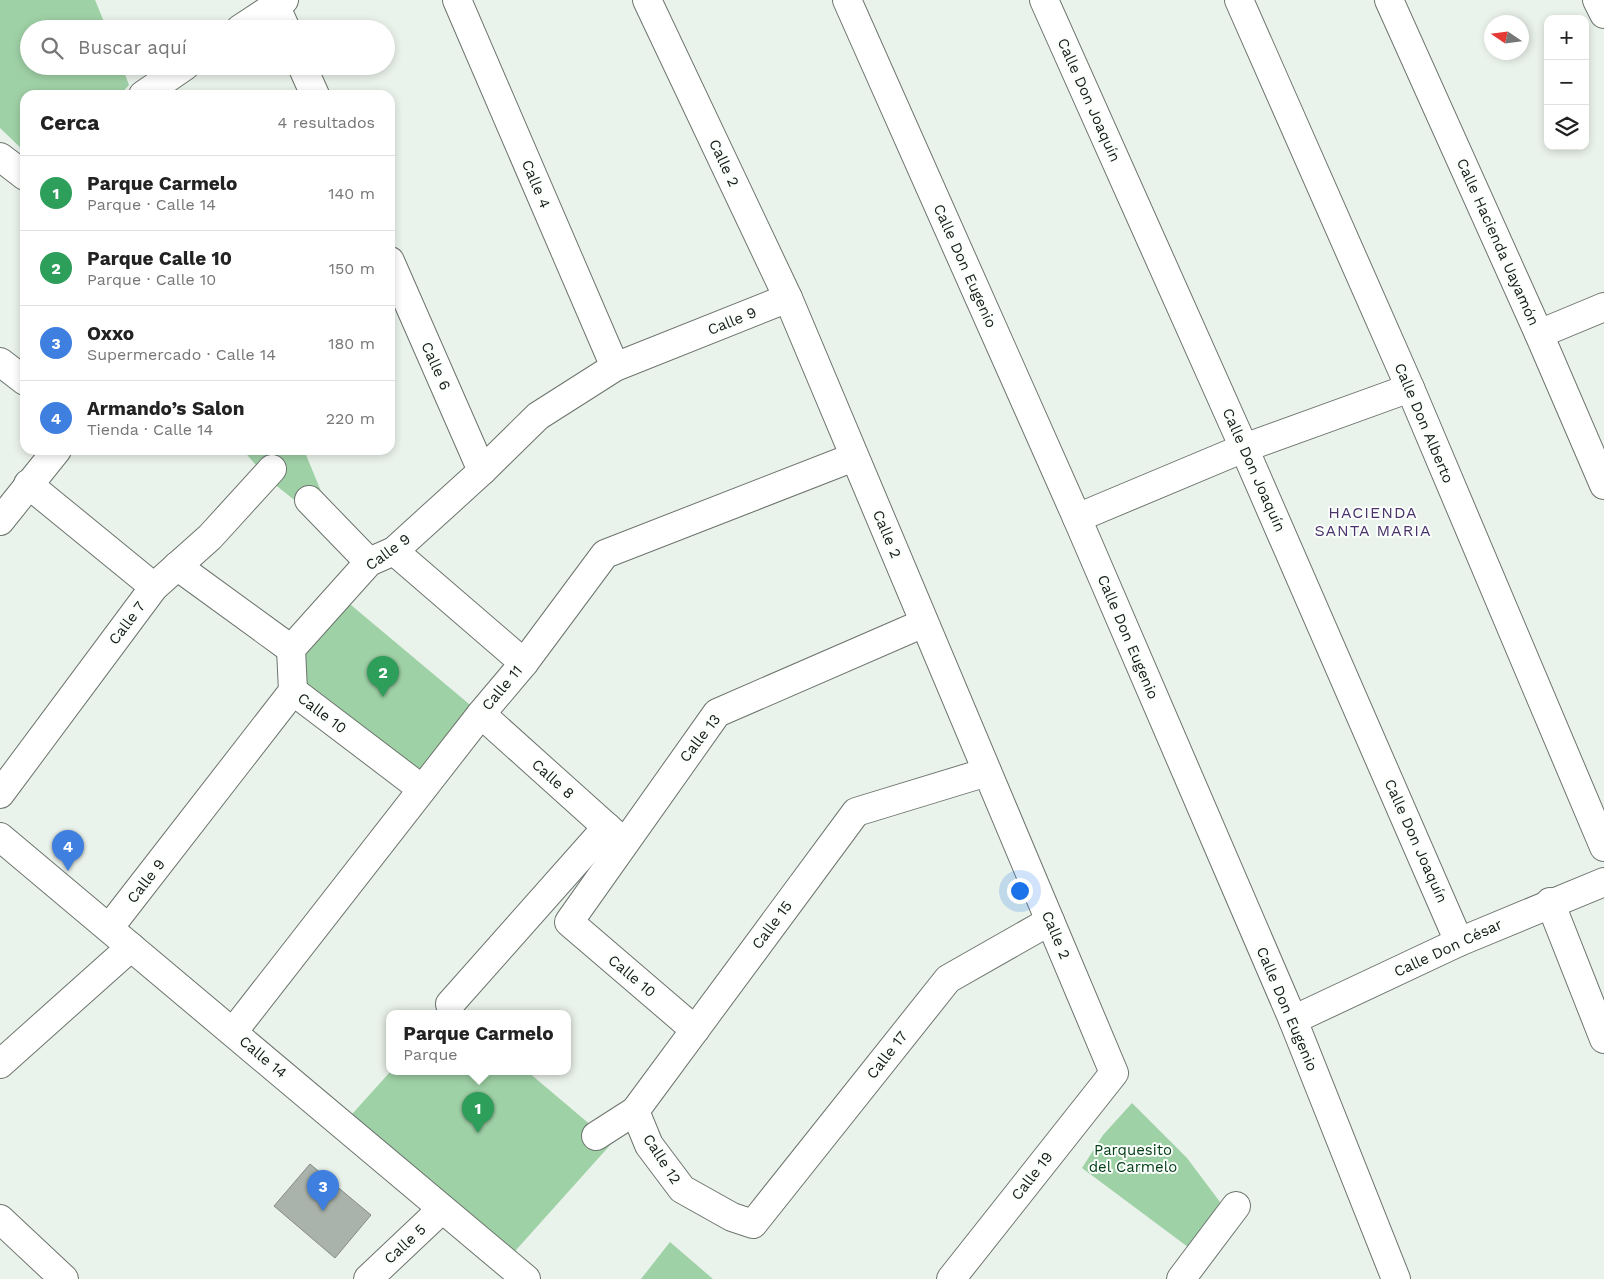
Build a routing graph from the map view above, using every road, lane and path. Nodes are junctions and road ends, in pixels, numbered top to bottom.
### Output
1 (457, 0) edge
2 (647, 0) edge
3 (847, 0) edge
4 (1044, 0) edge
5 (1239, 0) edge
6 (1389, 0) edge
7 (1597, 0) edge
8 (281, 11) edge
9 (1604, 14) edge
10 (260, 20) edge
11 (172, 75) edge
12 (306, 75) edge
13 (150, 90) edge
14 (314, 90) edge
15 (0, 157) edge
16 (20, 172) edge
17 (395, 272) edge
18 (788, 298) junction
19 (1604, 307) edge
20 (1539, 334) junction
21 (0, 362) edge
22 (615, 367) junction
23 (20, 377) edge
24 (1410, 388) junction
25 (1244, 448) junction
26 (53, 455) edge
27 (854, 457) junction
28 (272, 469) dead end
29 (482, 471) junction
30 (28, 484) junction
31 (1604, 485) edge
32 (308, 500) dead end
33 (1077, 518) junction
34 (0, 521) edge
35 (394, 551) junction
36 (369, 562) junction
37 (177, 566) junction
38 (154, 587) junction
39 (924, 623) junction
40 (291, 649) junction
41 (524, 663) junction
42 (293, 691) junction
43 (481, 714) junction
44 (987, 772) junction
45 (422, 790) junction
46 (0, 794) edge
47 (616, 835) junction
48 (0, 837) edge
49 (1604, 848) edge
50 (1604, 882) edge
51 (1550, 902) junction
52 (1050, 921) junction
53 (568, 922) joint
54 (109, 928) junction
55 (1459, 942) junction
56 (131, 947) junction
57 (450, 1004) dead end
58 (1293, 1020) junction
59 (695, 1030) junction
60 (234, 1032) junction
61 (1604, 1039) edge
62 (0, 1064) edge
63 (1114, 1073) joint
64 (635, 1110) junction
65 (596, 1136) dead end
66 (1236, 1206) dead end
67 (442, 1209) junction
68 (0, 1220) edge
69 (753, 1224) joint
70 (64, 1279) edge
71 (368, 1279) edge
72 (526, 1279) edge
73 (951, 1279) edge
74 (1181, 1279) edge
75 (1396, 1279) edge

1 - 22 street, Calle 4
2 - 18 street, Calle 2
3 - 33 street, Calle Don Eugenio
4 - 25 street, Calle Don Joaquín
5 - 24 street, Calle Don Alberto
6 - 20 street, Calle Hacienda Uayamón
7 - 9 street
8 - 10 street
11 - 13 street
12 - 14 street
15 - 16 street
17 - 29 street, Calle 6
18 - 22 street, Calle 9
18 - 27 street, Calle 2
19 - 20 street
20 - 31 street, Calle Hacienda Uayamón
21 - 23 street
22 - 29 street, Calle 9
24 - 25 street
24 - 49 street, Calle Don Alberto
25 - 33 street
25 - 55 street, Calle Don Joaquín
26 - 30 street
27 - 39 street, Calle 2
27 - 41 street, Calle 11
28 - 37 street, Calle 7
29 - 35 street, Calle 9
30 - 34 street
30 - 38 street
32 - 36 street
33 - 58 street, Calle Don Eugenio
35 - 36 street, Calle 9
35 - 41 street
36 - 40 street, Calle 9
37 - 38 street, Calle 7
37 - 40 street
38 - 46 street, Calle 7
39 - 44 street, Calle 2
39 - 47 street, Calle 13
40 - 42 street
41 - 43 street, Calle 11
42 - 45 street, Calle 10
42 - 54 street, Calle 9
43 - 45 street, Calle 11
43 - 47 street, Calle 8
44 - 52 street, Calle 2
44 - 59 street, Calle 15
45 - 60 street, Calle 11
47 - 53 street, Calle 13
47 - 57 street, Calle 13
48 - 54 street, Calle 14
50 - 51 street, Calle Don César
51 - 55 street, Calle Don César
51 - 61 street
52 - 63 street, Calle 2
52 - 69 street, Calle 17
53 - 59 street, Calle 10
54 - 56 street, Calle 14
55 - 58 street, Calle Don César
56 - 60 street, Calle 14
56 - 62 street
58 - 75 street, Calle Don Eugenio
59 - 64 street, Calle 15
60 - 67 street, Calle 14
63 - 73 street, Calle 19
64 - 65 street, Calle 15
64 - 69 street, Calle 12
66 - 74 street
67 - 71 street, Calle 5
67 - 72 street, Calle 14
68 - 70 street

